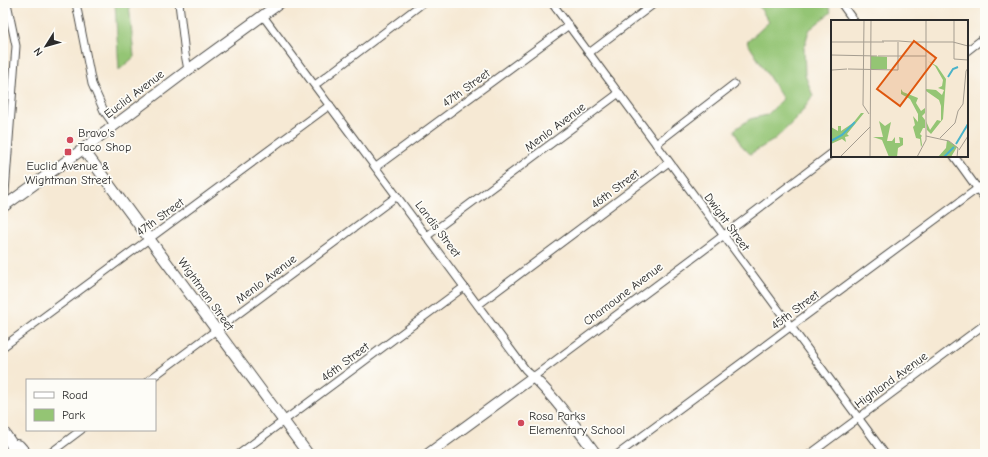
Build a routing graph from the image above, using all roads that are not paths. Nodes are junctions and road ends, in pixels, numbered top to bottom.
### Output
1 (7, 3) edge
2 (76, 3) edge
3 (179, 3) edge
4 (280, 3) edge
5 (423, 3) edge
6 (552, 3) edge
7 (655, 3) edge
8 (841, 3) edge
9 (264, 16) junction
10 (853, 20) edge
11 (569, 25) junction
12 (985, 37) edge
13 (968, 50) edge
14 (590, 53) junction
15 (188, 70) junction
16 (734, 84) dead end
17 (315, 85) junction
18 (619, 93) junction
19 (330, 105) junction
20 (114, 125) junction
21 (656, 144) junction
22 (83, 149) junction
23 (831, 154) edge
24 (955, 157) edge
25 (669, 162) junction
26 (376, 168) junction
27 (985, 183) edge
28 (978, 188) junction
29 (397, 196) junction
30 (985, 199) edge
31 (4, 207) edge
32 (724, 235) junction
33 (427, 236) junction
34 (150, 238) junction
35 (464, 287) junction
36 (478, 305) junction
37 (985, 324) edge
38 (791, 327) junction
39 (217, 330) junction
40 (3, 347) edge
41 (533, 377) junction
42 (150, 379) edge
43 (858, 418) junction
44 (284, 421) junction
45 (80, 431) edge
46 (3, 432) edge
47 (13, 449) edge
48 (26, 454) edge
49 (49, 454) edge
50 (239, 454) edge
51 (308, 454) edge
52 (428, 454) edge
53 (596, 454) edge
54 (618, 454) edge
55 (810, 454) edge
56 (885, 454) edge

1 - 31 street
2 - 20 street
3 - 15 street
4 - 9 main road, Euclid Avenue
5 - 17 street
6 - 11 street, Dwight Street
7 - 14 street
8 - 10 street
9 - 15 main road, Euclid Avenue
9 - 17 street, Landis Street
11 - 14 street, Dwight Street
11 - 26 street, 47th Street
12 - 13 street
14 - 18 street, Dwight Street
15 - 20 main road, Euclid Avenue
16 - 21 street
17 - 19 street, Landis Street
18 - 21 street, Dwight Street
18 - 33 street, Menlo Avenue
19 - 26 street, Landis Street
19 - 34 street, 47th Street
20 - 22 main road, Euclid Avenue
21 - 25 street, Dwight Street
22 - 31 main road, Euclid Avenue
22 - 34 main road, Wightman Street
23 - 32 street, Chamoune Avenue
24 - 28 street
25 - 32 street, Dwight Street
25 - 36 street, 46th Street
26 - 29 street, Landis Street
27 - 28 street, 45th Street
28 - 30 street
28 - 38 street, 45th Street
29 - 33 street, Landis Street
29 - 39 street, Menlo Avenue
32 - 38 street, Dwight Street
32 - 41 street, Chamoune Avenue
33 - 35 street, Landis Street
34 - 39 main road, Wightman Street
34 - 40 street, 47th Street
35 - 36 street, Landis Street
35 - 44 street, 46th Street
36 - 41 street, Landis Street
37 - 43 street, Highland Avenue
38 - 43 street, Dwight Street
38 - 54 street, 45th Street
39 - 42 street, Menlo Avenue
39 - 44 main road, Wightman Street
41 - 52 main road, Chamoune Avenue
41 - 53 main road, Landis Street
43 - 55 street, Highland Avenue
43 - 56 street, Dwight Street
44 - 50 street, 46th Street
44 - 51 main road, Wightman Street
45 - 49 street
46 - 47 main road
47 - 48 main road

